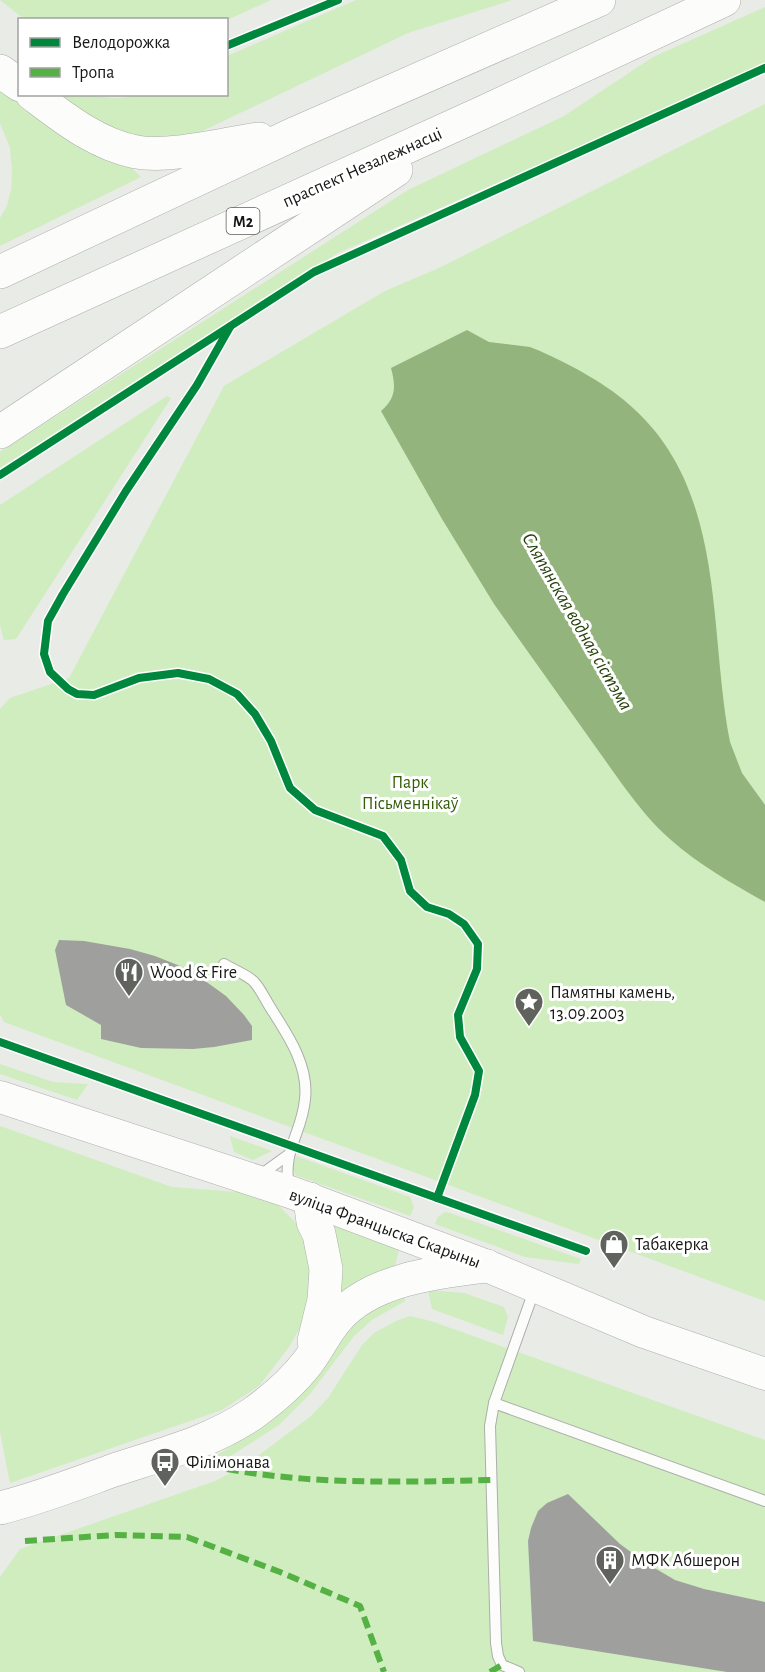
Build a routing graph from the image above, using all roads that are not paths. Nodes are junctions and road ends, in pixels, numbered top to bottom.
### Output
1 (598, 0) edge
2 (724, 0) edge
3 (0, 70) edge
4 (18, 84) edge
5 (35, 96) edge
6 (486, 111) junction
7 (296, 133) junction
8 (0, 272) edge
9 (0, 332) edge
10 (0, 432) edge
11 (224, 964) dead end
12 (0, 1097) edge
13 (288, 1155) junction
14 (251, 1180) junction
15 (301, 1196) junction
16 (487, 1266) junction
17 (536, 1286) junction
18 (309, 1360) junction
19 (765, 1374) edge
20 (494, 1403) junction
21 (765, 1501) edge
22 (0, 1508) edge
23 (519, 1672) edge

1 - 7 main road
2 - 6 main road, праспект Незалежнасці / М2
3 - 4 main road
5 - 7 main road
6 - 9 main road, праспект Незалежнасці / М2
6 - 10 main road
7 - 8 main road
11 - 13 lane
12 - 14 main road, вуліца Францыска Скарыны
13 - 14 lane
13 - 15 lane
14 - 15 main road, вуліца Францыска Скарыны
15 - 16 main road, вуліца Францыска Скарыны
15 - 18 main road
16 - 17 main road, вуліца Францыска Скарыны
16 - 18 main road
17 - 19 main road, вуліца Францыска Скарыны
17 - 20 lane
18 - 22 main road
20 - 21 lane
20 - 23 lane

